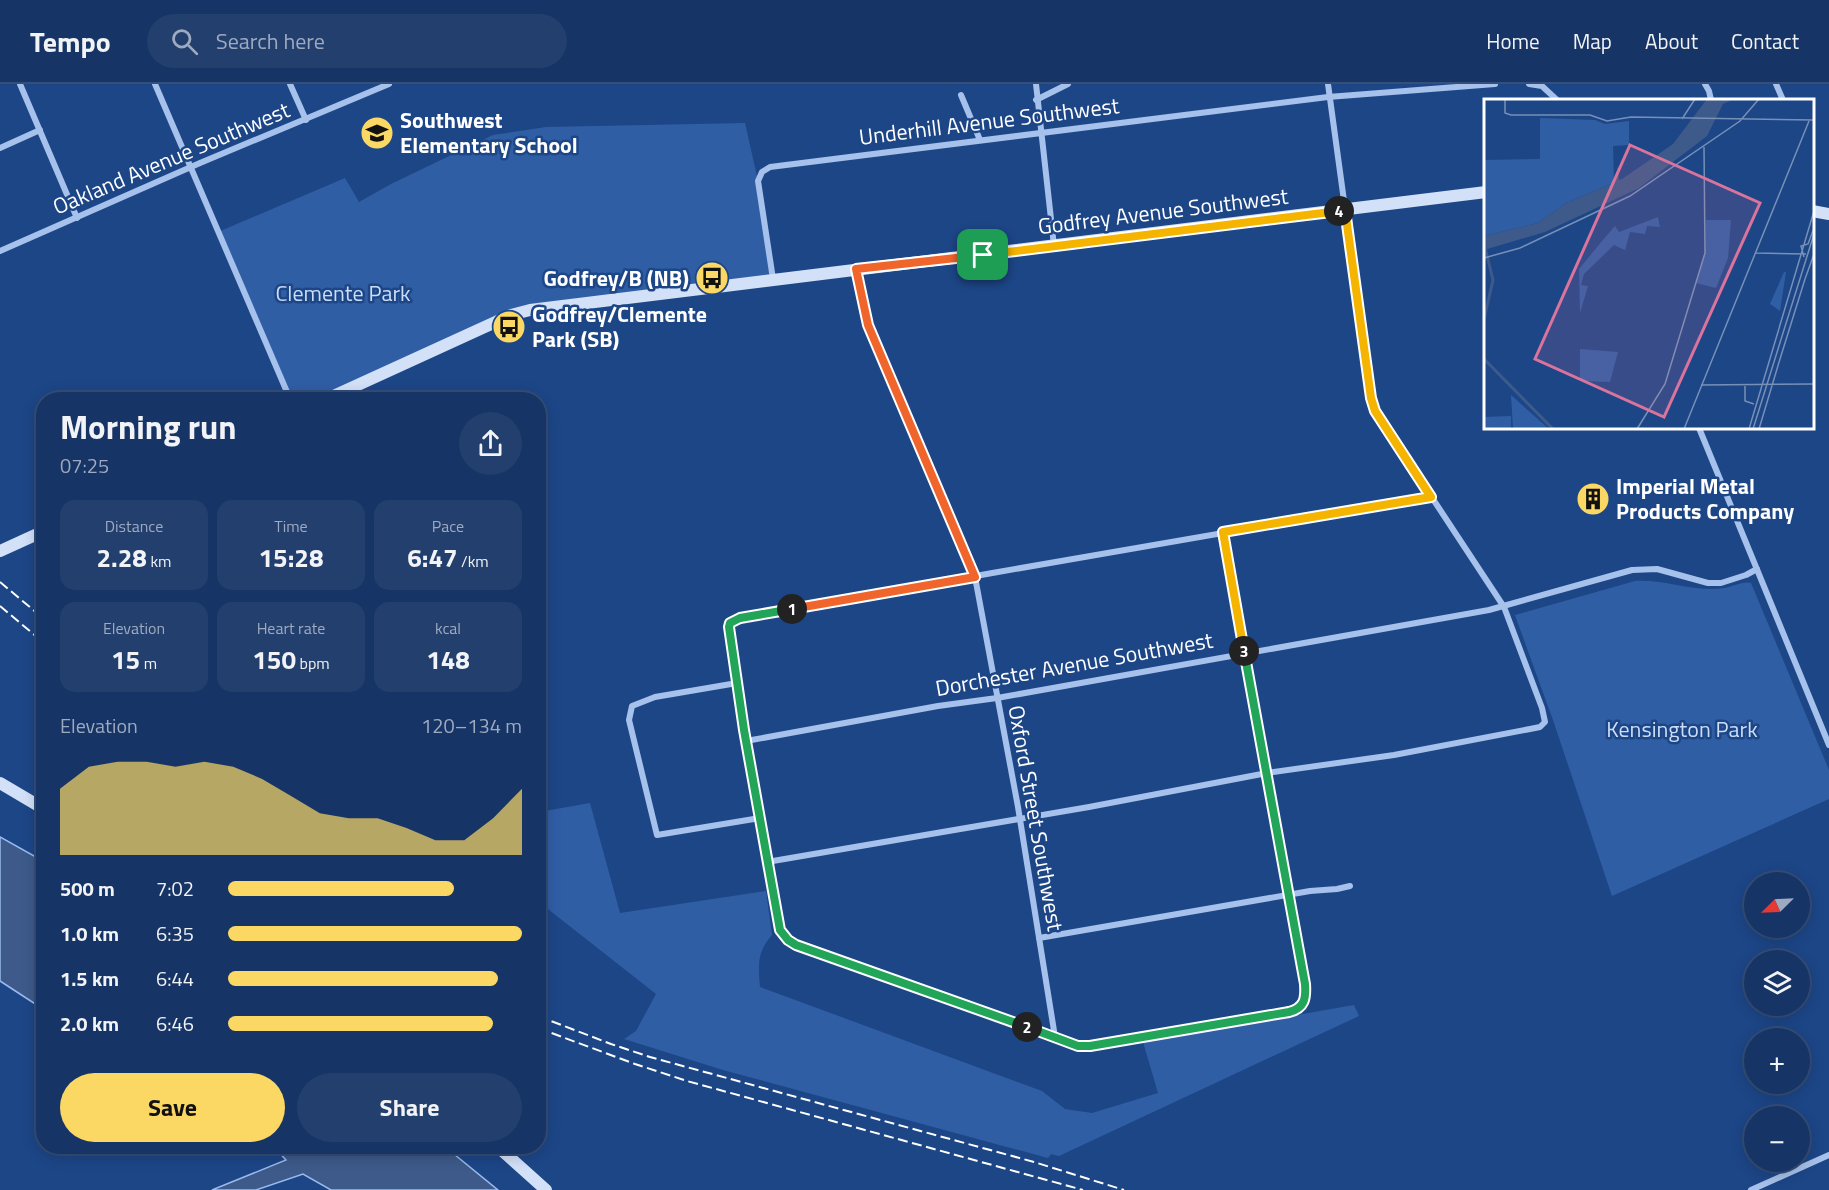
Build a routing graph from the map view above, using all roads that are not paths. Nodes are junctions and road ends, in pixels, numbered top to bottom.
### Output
1 (20, 84) edge
2 (154, 84) edge
3 (290, 84) edge
4 (389, 84) edge
5 (1036, 84) edge
6 (1068, 84) edge
7 (1328, 84) edge
8 (1495, 84) edge
9 (1529, 84) edge
10 (1705, 84) edge
11 (1776, 84) edge
12 (961, 95) dead end
13 (1328, 97) junction
14 (1556, 99) edge
15 (1711, 99) edge
16 (1783, 99) edge
17 (1036, 100) junction
18 (306, 120) junction
19 (40, 130) junction
20 (1040, 133) junction
21 (980, 140) junction
22 (0, 148) edge
23 (190, 167) junction
24 (1484, 192) edge
25 (1345, 210) junction
26 (1814, 211) edge
27 (1829, 214) edge
28 (77, 218) junction
29 (1054, 246) junction
30 (0, 250) edge
31 (856, 269) junction
32 (773, 279) junction
33 (287, 392) edge
34 (343, 392) edge
35 (1699, 429) edge
36 (1431, 497) junction
37 (1223, 532) junction
38 (36, 535) edge
39 (0, 551) edge
40 (1757, 568) junction
41 (975, 577) junction
42 (1504, 607) junction
43 (1245, 653) junction
44 (737, 683) junction
45 (997, 698) junction
46 (746, 741) junction
47 (1829, 745) edge
48 (1267, 774) junction
49 (0, 783) edge
50 (36, 804) edge
51 (760, 818) junction
52 (1020, 818) junction
53 (767, 862) junction
54 (1350, 886) dead end
55 (1290, 894) junction
56 (1039, 938) junction
57 (1055, 1037) junction
58 (506, 1154) edge
59 (1829, 1155) edge
60 (546, 1190) edge
61 (1751, 1190) edge

1 - 19 street
2 - 23 street
3 - 18 street
4 - 18 street, Oakland Avenue Southwest
5 - 17 street
6 - 17 street
7 - 13 street
8 - 13 street, Underhill Avenue Southwest
9 - 14 street
10 - 15 street
11 - 16 street
12 - 21 street
13 - 20 street, Underhill Avenue Southwest
13 - 25 street
17 - 20 street
18 - 23 street, Oakland Avenue Southwest
19 - 22 street
19 - 28 street
20 - 21 street, Underhill Avenue Southwest
20 - 29 street
21 - 32 street, Underhill Avenue Southwest
23 - 28 street, Oakland Avenue Southwest
23 - 33 street
24 - 25 main road, Godfrey Avenue Southwest
25 - 29 main road, Godfrey Avenue Southwest
25 - 36 street
26 - 27 main road
28 - 30 street, Oakland Avenue Southwest
29 - 31 main road, Godfrey Avenue Southwest
31 - 32 main road, Godfrey Avenue Southwest
31 - 41 street, Oxford Street Southwest
32 - 34 main road, Godfrey Avenue Southwest
35 - 40 street
36 - 37 street
36 - 42 street
37 - 41 street
37 - 43 street
38 - 39 main road
40 - 42 street, Dorchester Avenue Southwest
40 - 47 street
41 - 44 street
41 - 45 street, Oxford Street Southwest
42 - 43 street, Dorchester Avenue Southwest
42 - 48 street
43 - 45 street, Dorchester Avenue Southwest
43 - 48 street
44 - 46 street
44 - 51 street
45 - 46 street, Dorchester Avenue Southwest
45 - 52 street, Oxford Street Southwest
46 - 51 street
48 - 52 street
48 - 55 street
49 - 50 main road
51 - 53 street
52 - 53 street
52 - 56 street, Oxford Street Southwest
53 - 57 street
54 - 55 street
55 - 56 street
55 - 57 street
56 - 57 street, Oxford Street Southwest
58 - 60 main road
59 - 61 street

